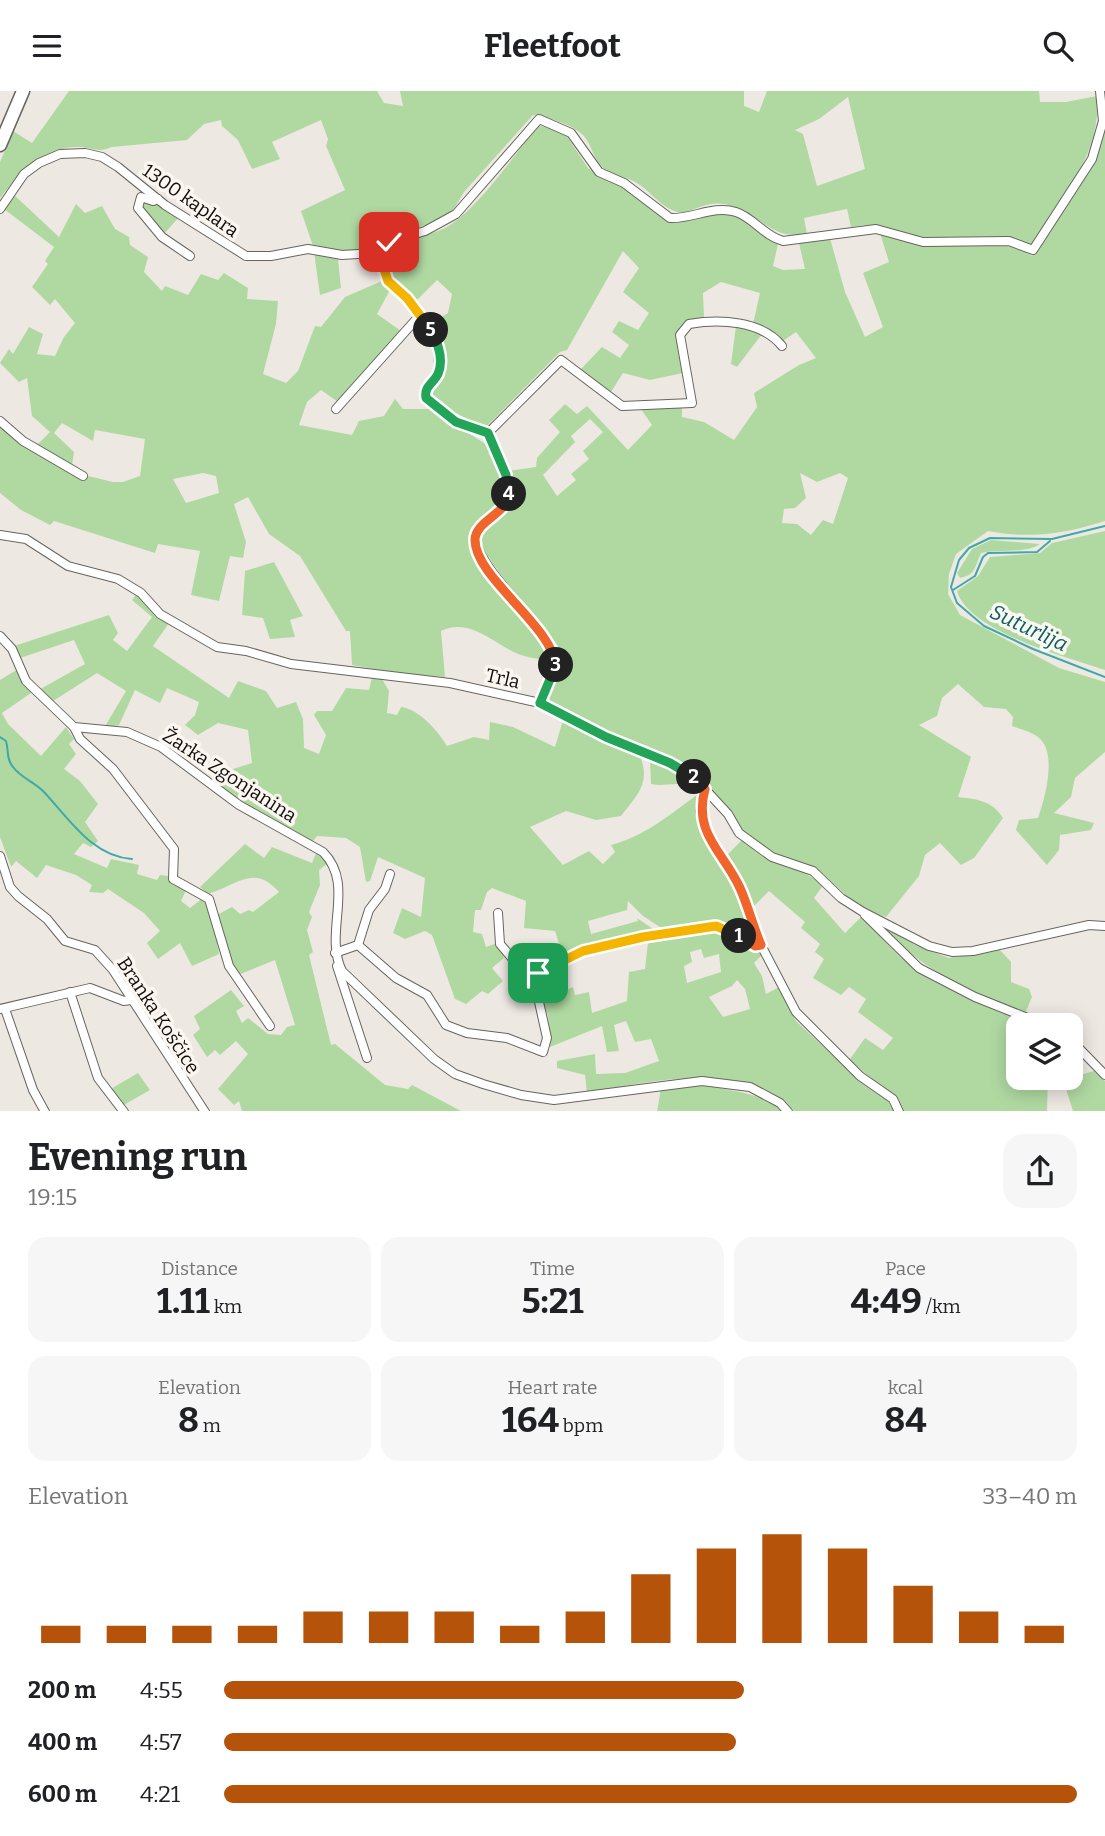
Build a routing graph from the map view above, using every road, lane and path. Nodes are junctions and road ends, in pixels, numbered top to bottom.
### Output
1 (23, 91) edge
2 (1100, 91) edge
3 (0, 145) edge
4 (158, 199) junction
5 (0, 209) edge
6 (374, 253) junction
7 (190, 256) dead end
8 (419, 315) junction
9 (782, 346) dead end
10 (337, 409) dead end
11 (0, 421) edge
12 (488, 433) junction
13 (83, 477) dead end
14 (0, 535) edge
15 (0, 636) edge
16 (540, 703) junction
17 (74, 727) junction
18 (705, 789) junction
19 (0, 856) edge
20 (390, 873) dead end
21 (863, 912) junction
22 (498, 913) dead end
23 (1105, 926) edge
24 (358, 945) junction
25 (761, 945) junction
26 (335, 953) junction
27 (338, 963) junction
28 (529, 978) junction
29 (70, 992) junction
30 (131, 1000) junction
31 (3, 1009) edge
32 (1015, 1013) edge
33 (270, 1026) dead end
34 (1083, 1052) edge
35 (368, 1058) dead end
36 (1105, 1075) edge
37 (45, 1111) edge
38 (124, 1111) edge
39 (205, 1111) edge
40 (788, 1111) edge
41 (899, 1111) edge

1 - 3 main road
2 - 6 street
4 - 5 street, 1300 kaplara
4 - 6 street, 1300 kaplara
4 - 7 street
6 - 8 street
8 - 10 street
8 - 12 street
9 - 12 street
11 - 13 street
12 - 16 street
14 - 16 street, Trla
15 - 17 street
16 - 18 street, Trla
17 - 26 street, Žarka Zgonjanina
17 - 33 street
18 - 21 street, Trla
18 - 25 street
19 - 30 street, Branka Koščice
20 - 24 street
21 - 23 street
21 - 32 street
22 - 28 street
24 - 26 street
24 - 28 street
25 - 28 street
25 - 41 street
26 - 27 street, Žarka Zgonjanina
27 - 35 street
27 - 40 street, Žarka Zgonjanina
29 - 30 street
29 - 31 street
29 - 38 street
30 - 39 street, Branka Koščice
31 - 37 street
34 - 36 street

